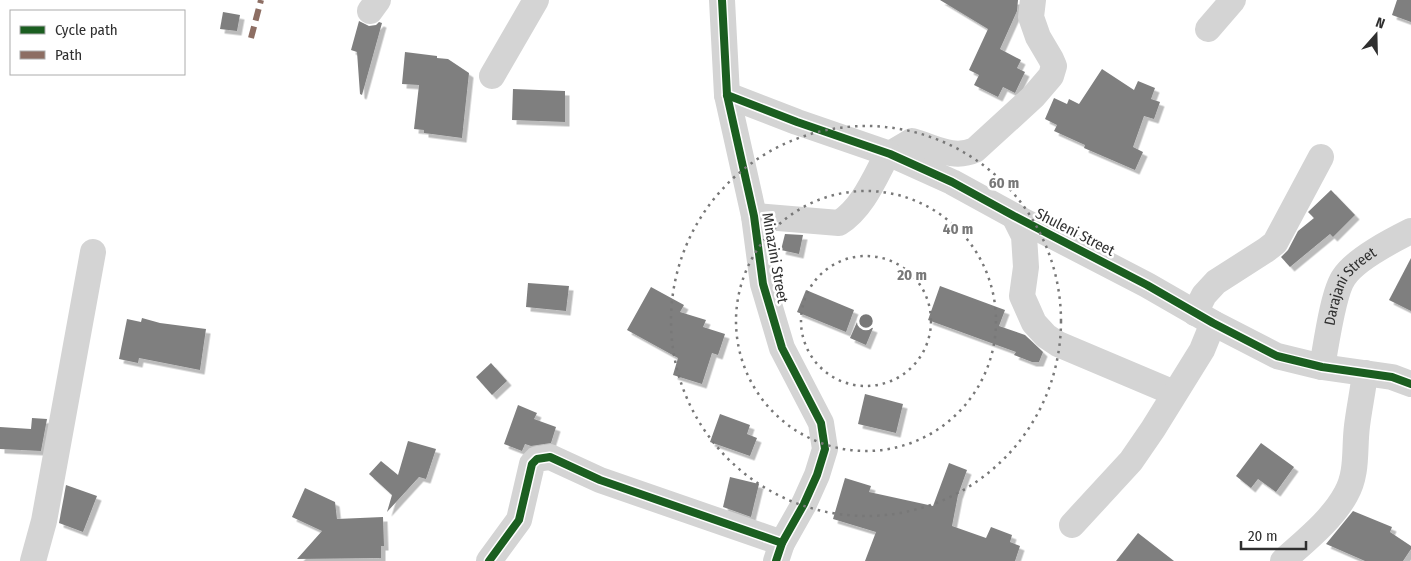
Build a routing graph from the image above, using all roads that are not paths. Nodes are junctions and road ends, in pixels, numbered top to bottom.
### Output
1 (536, 0) edge
2 (722, 0) edge
3 (1033, 0) edge
4 (1233, 0) edge
5 (1208, 29) dead end
6 (492, 76) dead end
7 (727, 95) junction
8 (889, 153) junction
9 (1321, 157) dead end
10 (754, 216) junction
11 (1014, 216) junction
12 (1411, 231) edge
13 (93, 252) dead end
14 (1204, 318) junction
15 (1322, 367) junction
16 (1365, 373) junction
17 (1411, 384) edge
18 (1174, 393) junction
19 (1072, 525) dead end
20 (779, 552) edge
21 (33, 561) edge
22 (489, 561) edge
23 (1284, 561) edge

1 - 6 street
2 - 7 street, Minazini Street
3 - 8 street
4 - 5 street
7 - 8 street, Shuleni Street
7 - 10 street, Minazini Street
8 - 10 street
8 - 11 street, Shuleni Street
9 - 14 street
10 - 20 street, Minazini Street
11 - 14 street, Shuleni Street
11 - 18 street
12 - 15 street, Darajani Street
13 - 21 street
14 - 15 street, Shuleni Street
14 - 18 street
15 - 16 street, Shuleni Street
16 - 17 street, Shuleni Street
16 - 23 street
18 - 19 street
20 - 22 street

